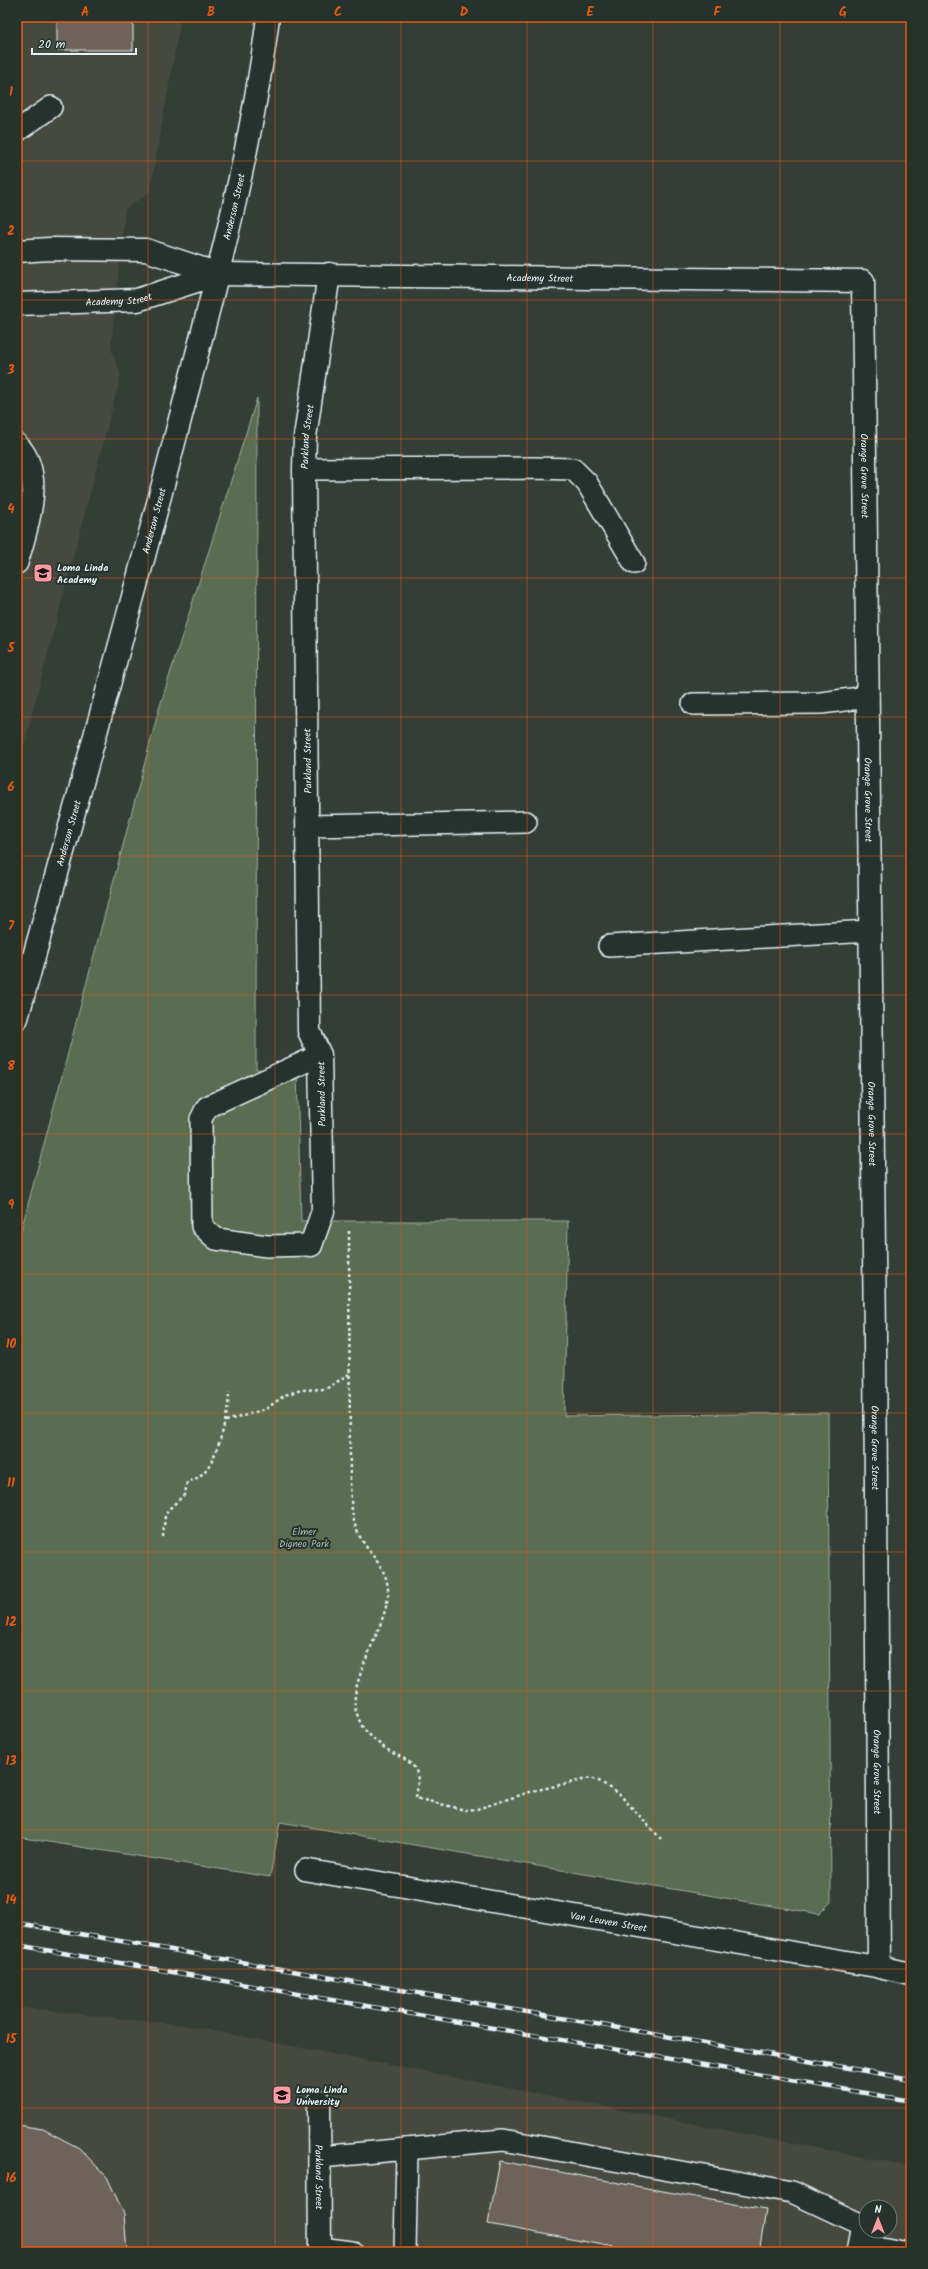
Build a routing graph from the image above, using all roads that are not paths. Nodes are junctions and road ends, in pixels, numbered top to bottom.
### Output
1 (268, 17) edge
2 (51, 108) dead end
3 (17, 131) edge
4 (17, 251) edge
5 (218, 274) junction
6 (329, 274) junction
7 (863, 281) joint
8 (17, 304) edge
9 (17, 444) edge
10 (304, 469) junction
11 (634, 563) dead end
12 (17, 564) edge
13 (868, 697) junction
14 (693, 704) dead end
15 (526, 822) dead end
16 (308, 826) junction
17 (870, 931) junction
18 (609, 946) dead end
19 (17, 1018) edge
20 (320, 1054) junction
21 (311, 1245) joint
22 (306, 1870) dead end
23 (879, 1968) junction
24 (911, 1974) edge
25 (319, 2101) dead end
26 (407, 2149) junction
27 (320, 2156) junction
28 (858, 2248) edge
29 (320, 2250) edge
30 (352, 2252) edge
31 (406, 2252) edge
32 (903, 2252) edge

1 - 5 street, Anderson Street
2 - 3 lane
4 - 5 street, Academy Street
5 - 6 street, Academy Street
5 - 8 street, Academy Street
5 - 19 street, Anderson Street
6 - 7 street, Academy Street
6 - 10 street, Parkland Street
7 - 13 street, Orange Grove Street
9 - 12 lane
10 - 11 lane
10 - 16 street, Parkland Street
13 - 14 lane
13 - 17 street, Orange Grove Street
15 - 16 lane
16 - 20 street, Parkland Street
17 - 18 lane
17 - 23 street, Orange Grove Street
20 - 21 street, Parkland Street
20 - 21 lane
22 - 23 lane, Van Leuven Street
23 - 24 street, Van Leuven Street
25 - 27 street, Parkland Street
26 - 27 lane
26 - 28 lane
26 - 31 lane
27 - 29 street, Parkland Street
28 - 32 lane
29 - 30 lane

